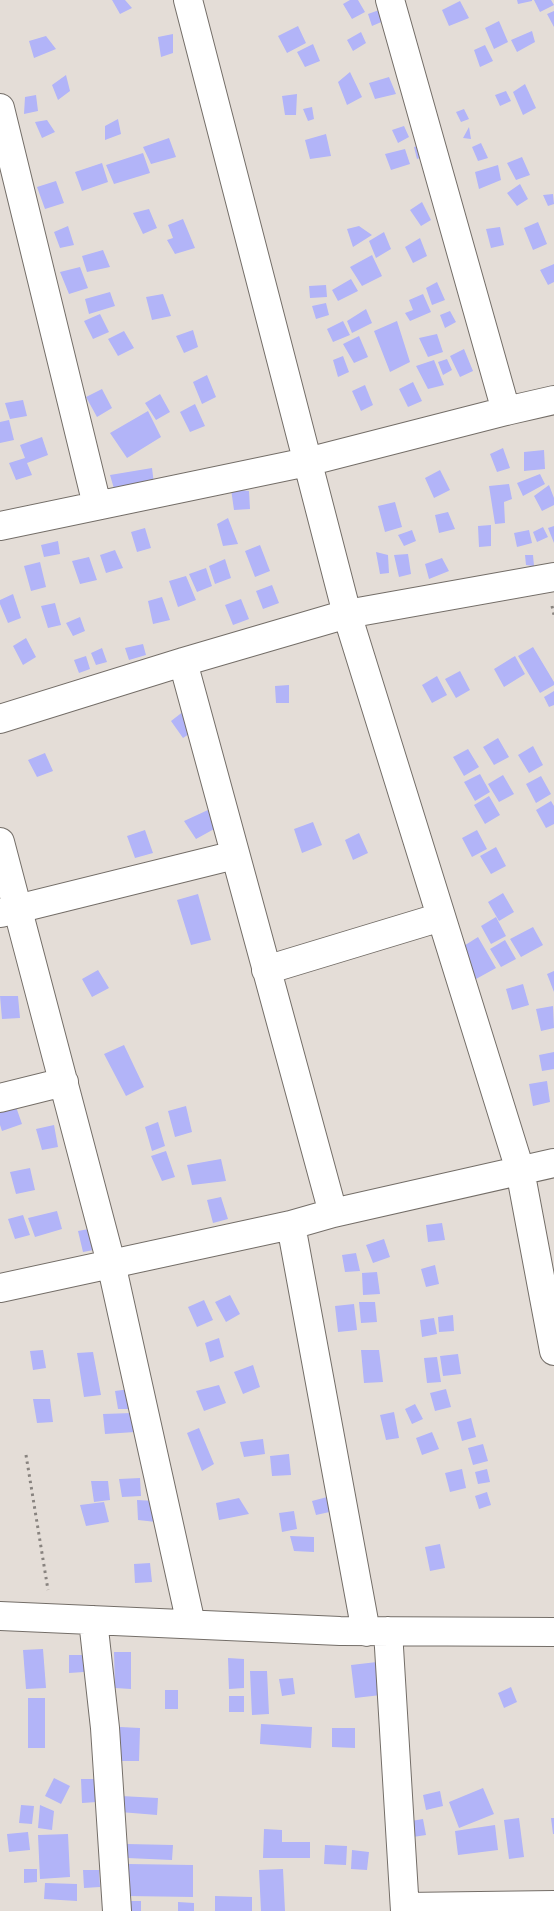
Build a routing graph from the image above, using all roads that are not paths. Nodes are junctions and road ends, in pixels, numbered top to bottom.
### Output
1 (188, 0) edge
2 (390, 0) edge
3 (0, 108) edge
4 (554, 400) edge
5 (506, 410) junction
6 (307, 462) junction
7 (97, 505) junction
8 (0, 526) edge
9 (554, 577) edge
10 (347, 614) junction
11 (183, 662) junction
12 (0, 719) edge
13 (0, 842) edge
14 (235, 855) junction
15 (9, 911) edge
16 (441, 917) junction
17 (266, 970) junction
18 (64, 1082) junction
19 (0, 1098) edge
20 (554, 1163) edge
21 (520, 1170) junction
22 (333, 1213) junction
23 (292, 1225) junction
24 (111, 1263) junction
25 (0, 1288) edge
26 (554, 1351) edge
27 (0, 1616) edge
28 (93, 1620) junction
29 (191, 1624) junction
30 (377, 1631) junction
31 (554, 1632) edge
32 (554, 1906) edge
33 (405, 1909) edge
34 (117, 1911) edge

1 - 6 street
2 - 5 street
3 - 7 street
4 - 5 street
5 - 6 street
6 - 7 street
6 - 10 street
7 - 8 street
9 - 10 street
10 - 11 street
10 - 16 street
11 - 12 street
11 - 14 street
13 - 15 street
14 - 15 street
14 - 17 street
15 - 18 street
16 - 17 street
16 - 21 street
17 - 22 street
18 - 19 street
18 - 24 street
20 - 21 street
21 - 22 street
21 - 26 street
22 - 23 street
23 - 24 street
23 - 30 street
24 - 25 street
24 - 29 street
27 - 28 street
28 - 29 street
28 - 34 street
29 - 30 street
30 - 31 street
30 - 33 street
32 - 33 street

